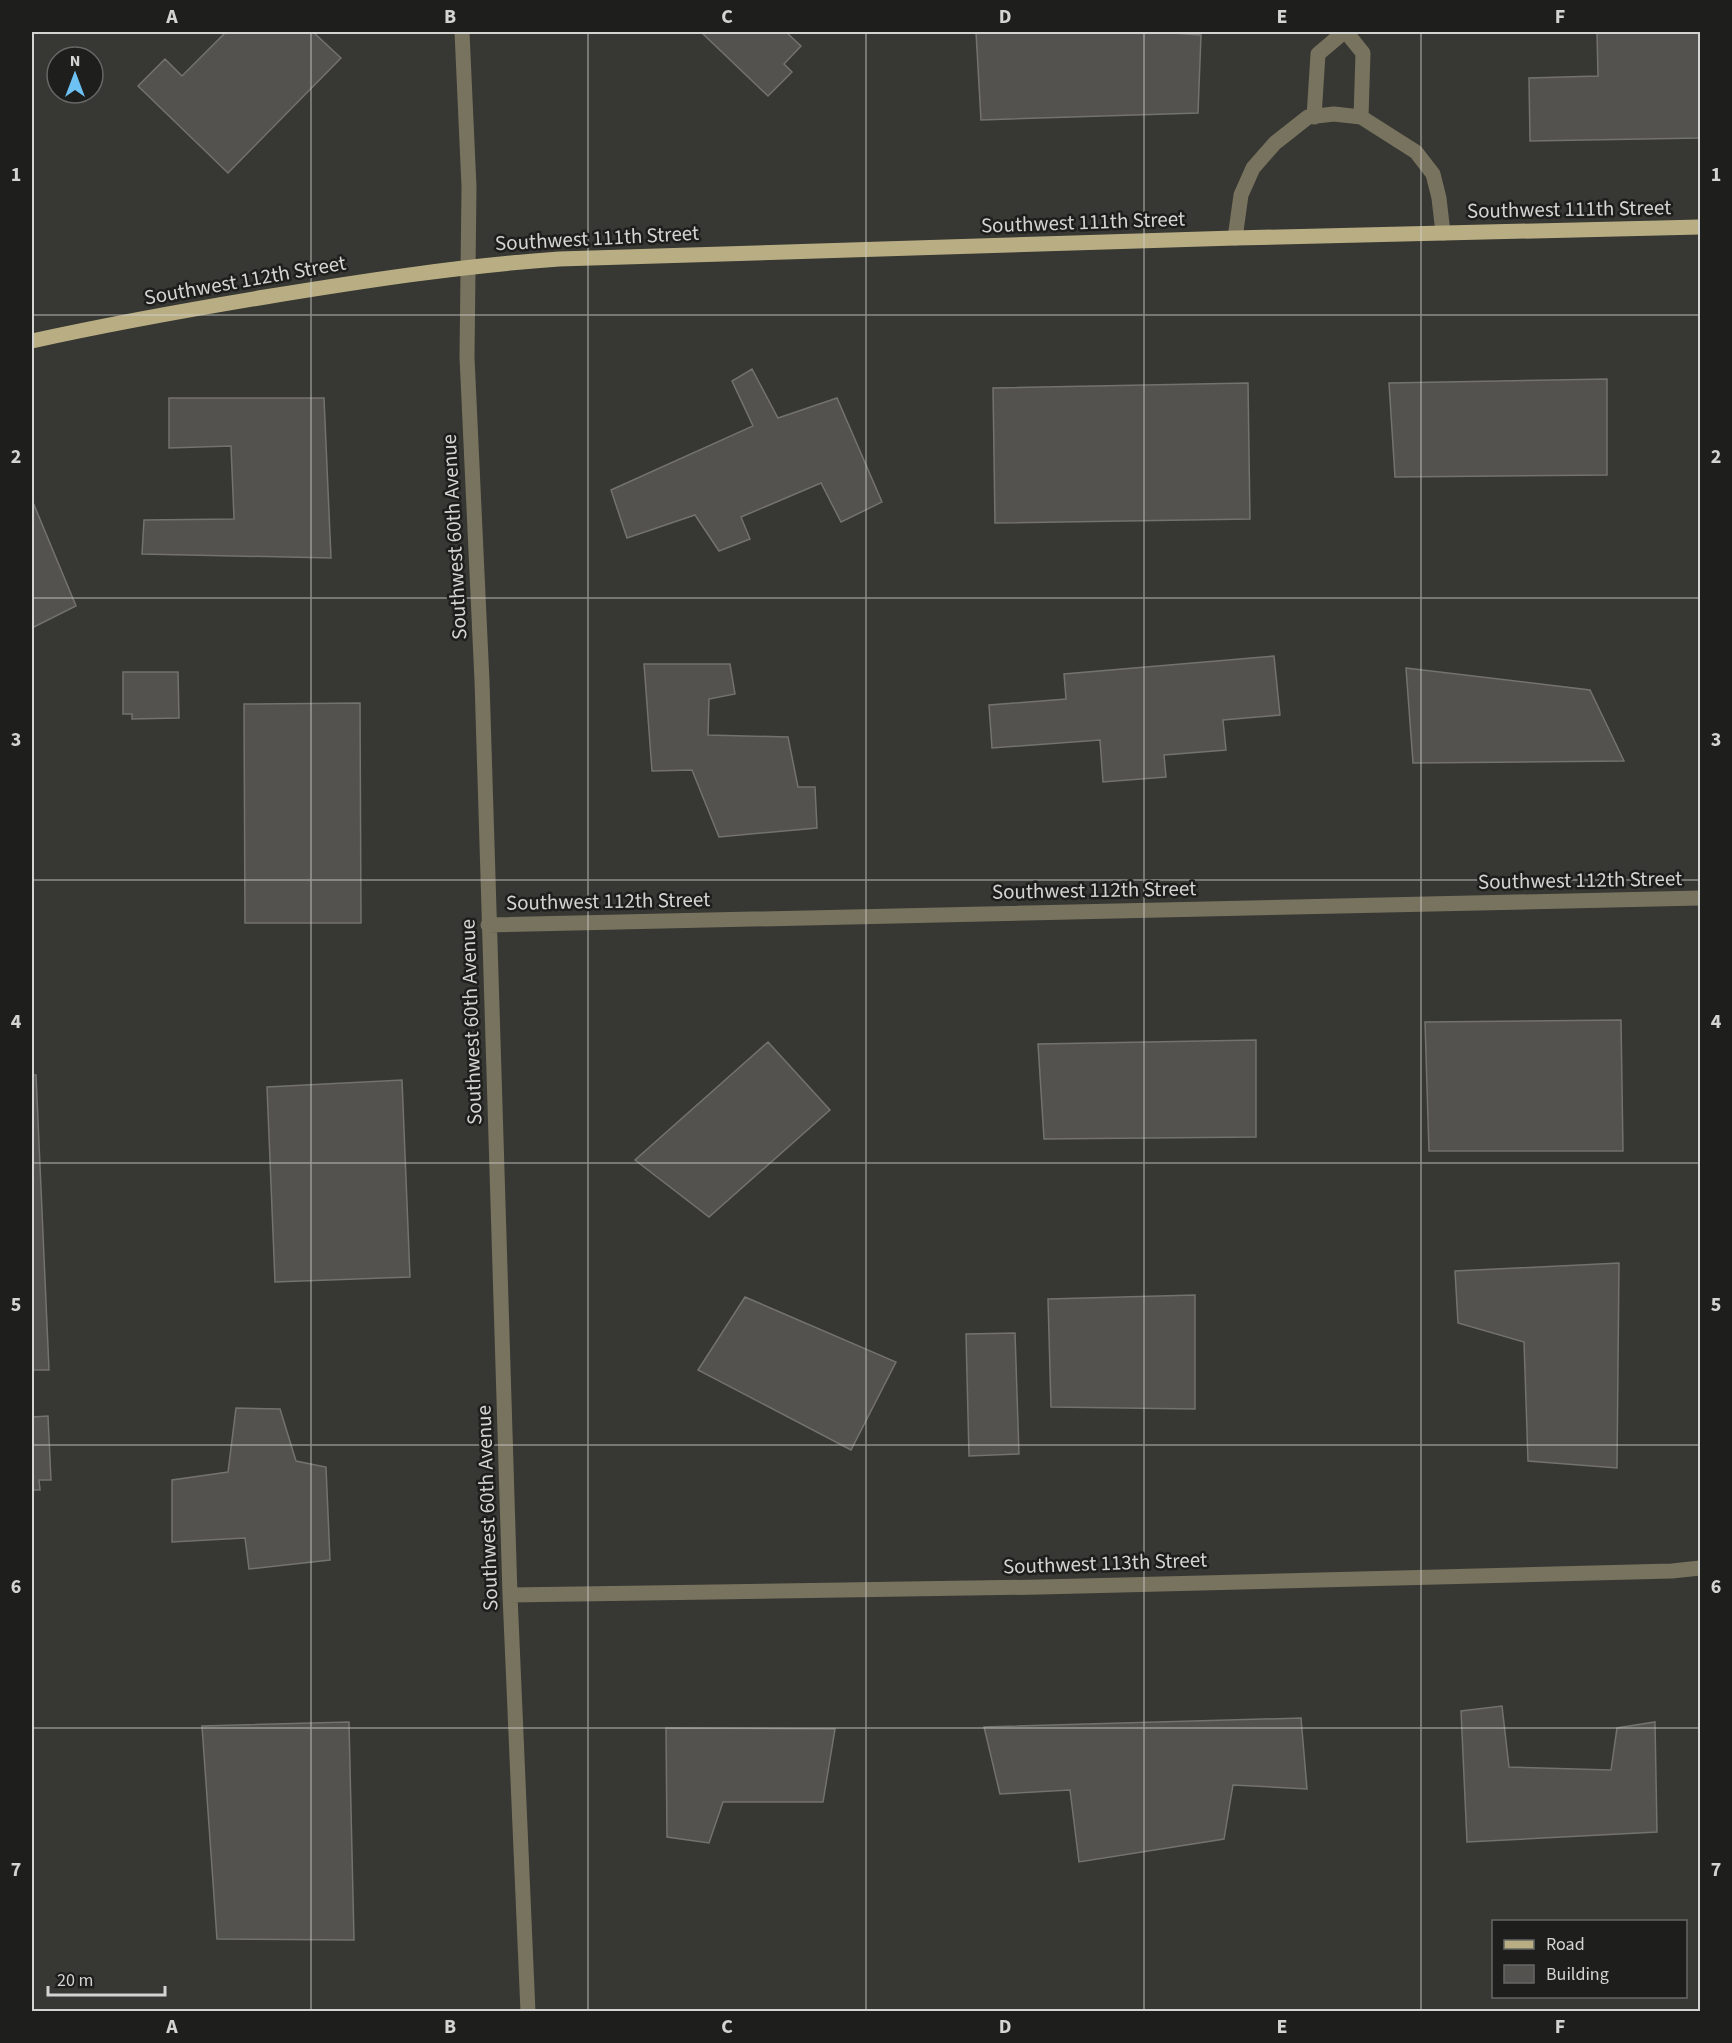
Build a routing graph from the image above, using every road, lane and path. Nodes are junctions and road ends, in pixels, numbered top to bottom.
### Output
1 (462, 32) edge
2 (1345, 32) edge
3 (1314, 117) junction
4 (1361, 117) junction
5 (1701, 227) edge
6 (1443, 233) junction
7 (1235, 238) junction
8 (467, 267) junction
9 (32, 341) edge
10 (1701, 898) edge
11 (488, 925) junction
12 (1701, 1568) edge
13 (510, 1595) junction
14 (528, 2012) edge

1 - 8 street, Southwest 60th Avenue
2 - 3 street
2 - 4 street
3 - 4 street
3 - 7 street
4 - 6 street
5 - 6 main road, Southwest 111th Street
6 - 7 main road, Southwest 111th Street
7 - 8 main road, Southwest 111th Street
8 - 9 main road, Southwest 112th Street
8 - 11 street, Southwest 60th Avenue
10 - 11 street, Southwest 112th Street
11 - 13 street, Southwest 60th Avenue
12 - 13 street, Southwest 113th Street
13 - 14 street, Southwest 60th Avenue

